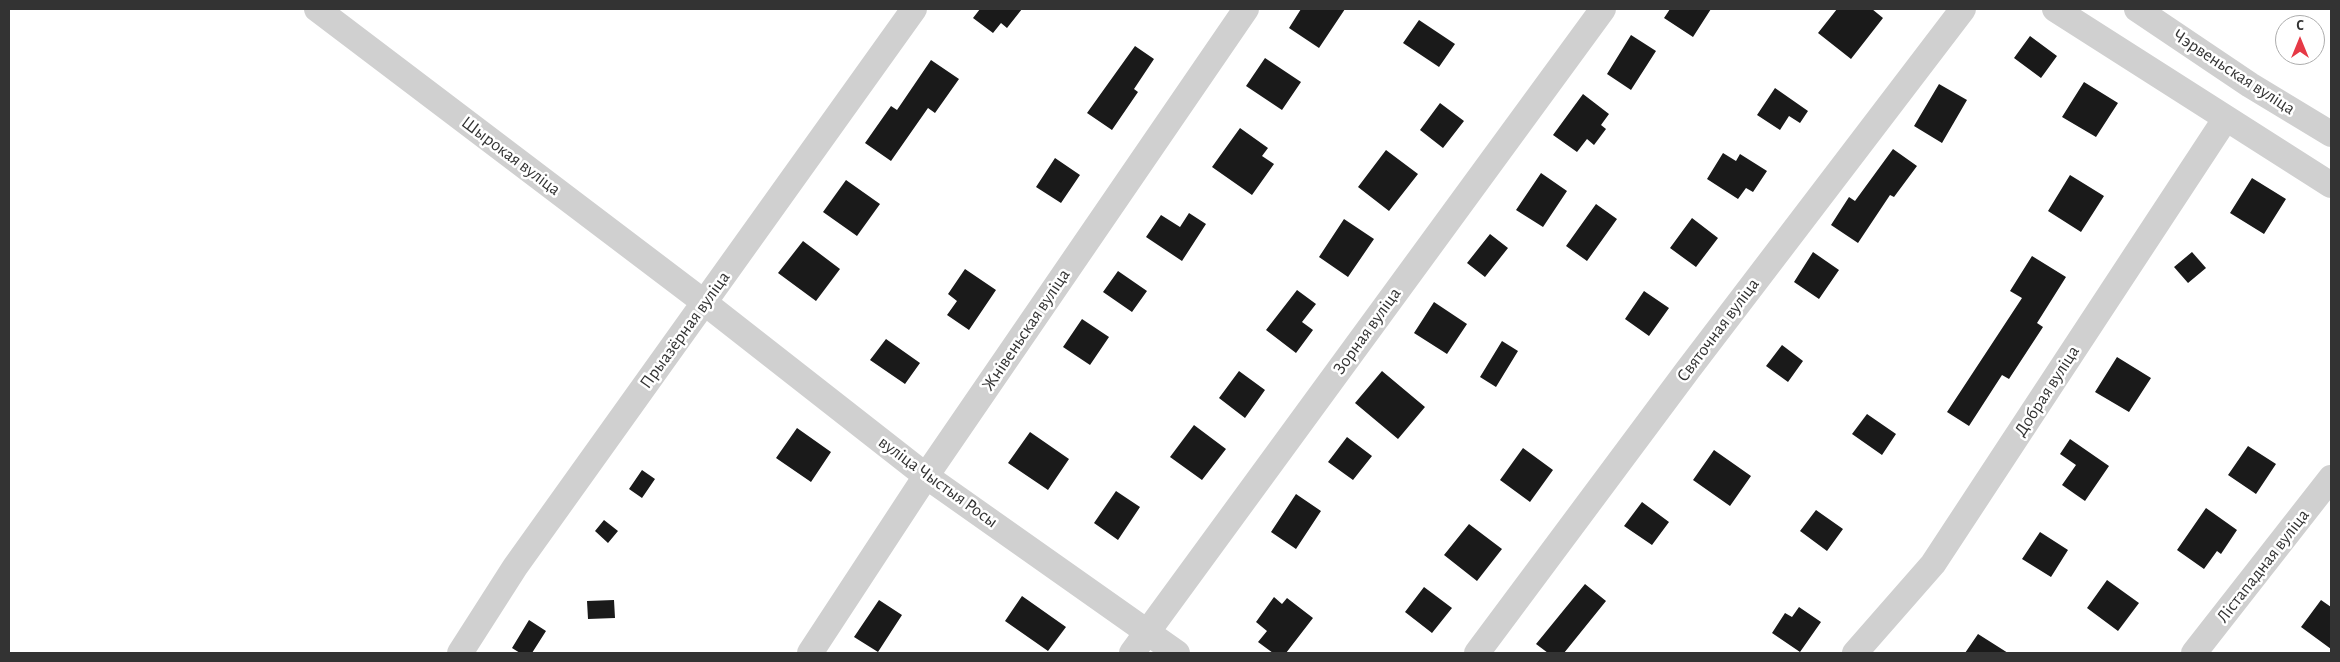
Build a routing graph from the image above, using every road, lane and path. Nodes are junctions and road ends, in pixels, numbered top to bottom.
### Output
1 (317, 9) edge
2 (914, 9) edge
3 (1246, 9) edge
4 (1603, 9) edge
5 (1963, 9) edge
6 (2055, 9) edge
7 (2137, 9) edge
8 (2226, 118) junction
9 (2331, 134) edge
10 (2331, 185) edge
11 (705, 304) junction
12 (926, 476) junction
13 (2331, 478) edge
14 (1147, 631) junction
15 (460, 653) edge
16 (810, 653) edge
17 (1132, 653) edge
18 (1177, 653) edge
19 (1477, 653) edge
20 (1855, 653) edge
21 (2194, 653) edge

1 - 11 street, Шырокая вуліца
2 - 11 street, Прыазёрная вуліца
3 - 12 street, Жнівеньская вуліца
4 - 14 street, Зорная вуліца
5 - 19 street, Святочная вуліца
6 - 8 street
7 - 9 street, Чэрвеньская вуліца
8 - 10 street
8 - 20 street, Добрая вуліца
11 - 12 street, вуліца Чыстыя Росы
11 - 15 street, Прыазёрная вуліца
12 - 14 street, вуліца Чыстыя Росы
12 - 16 street, Жнівеньская вуліца
13 - 21 street, Лістападная вуліца
14 - 17 street, Зорная вуліца
14 - 18 street, вуліца Чыстыя Росы

